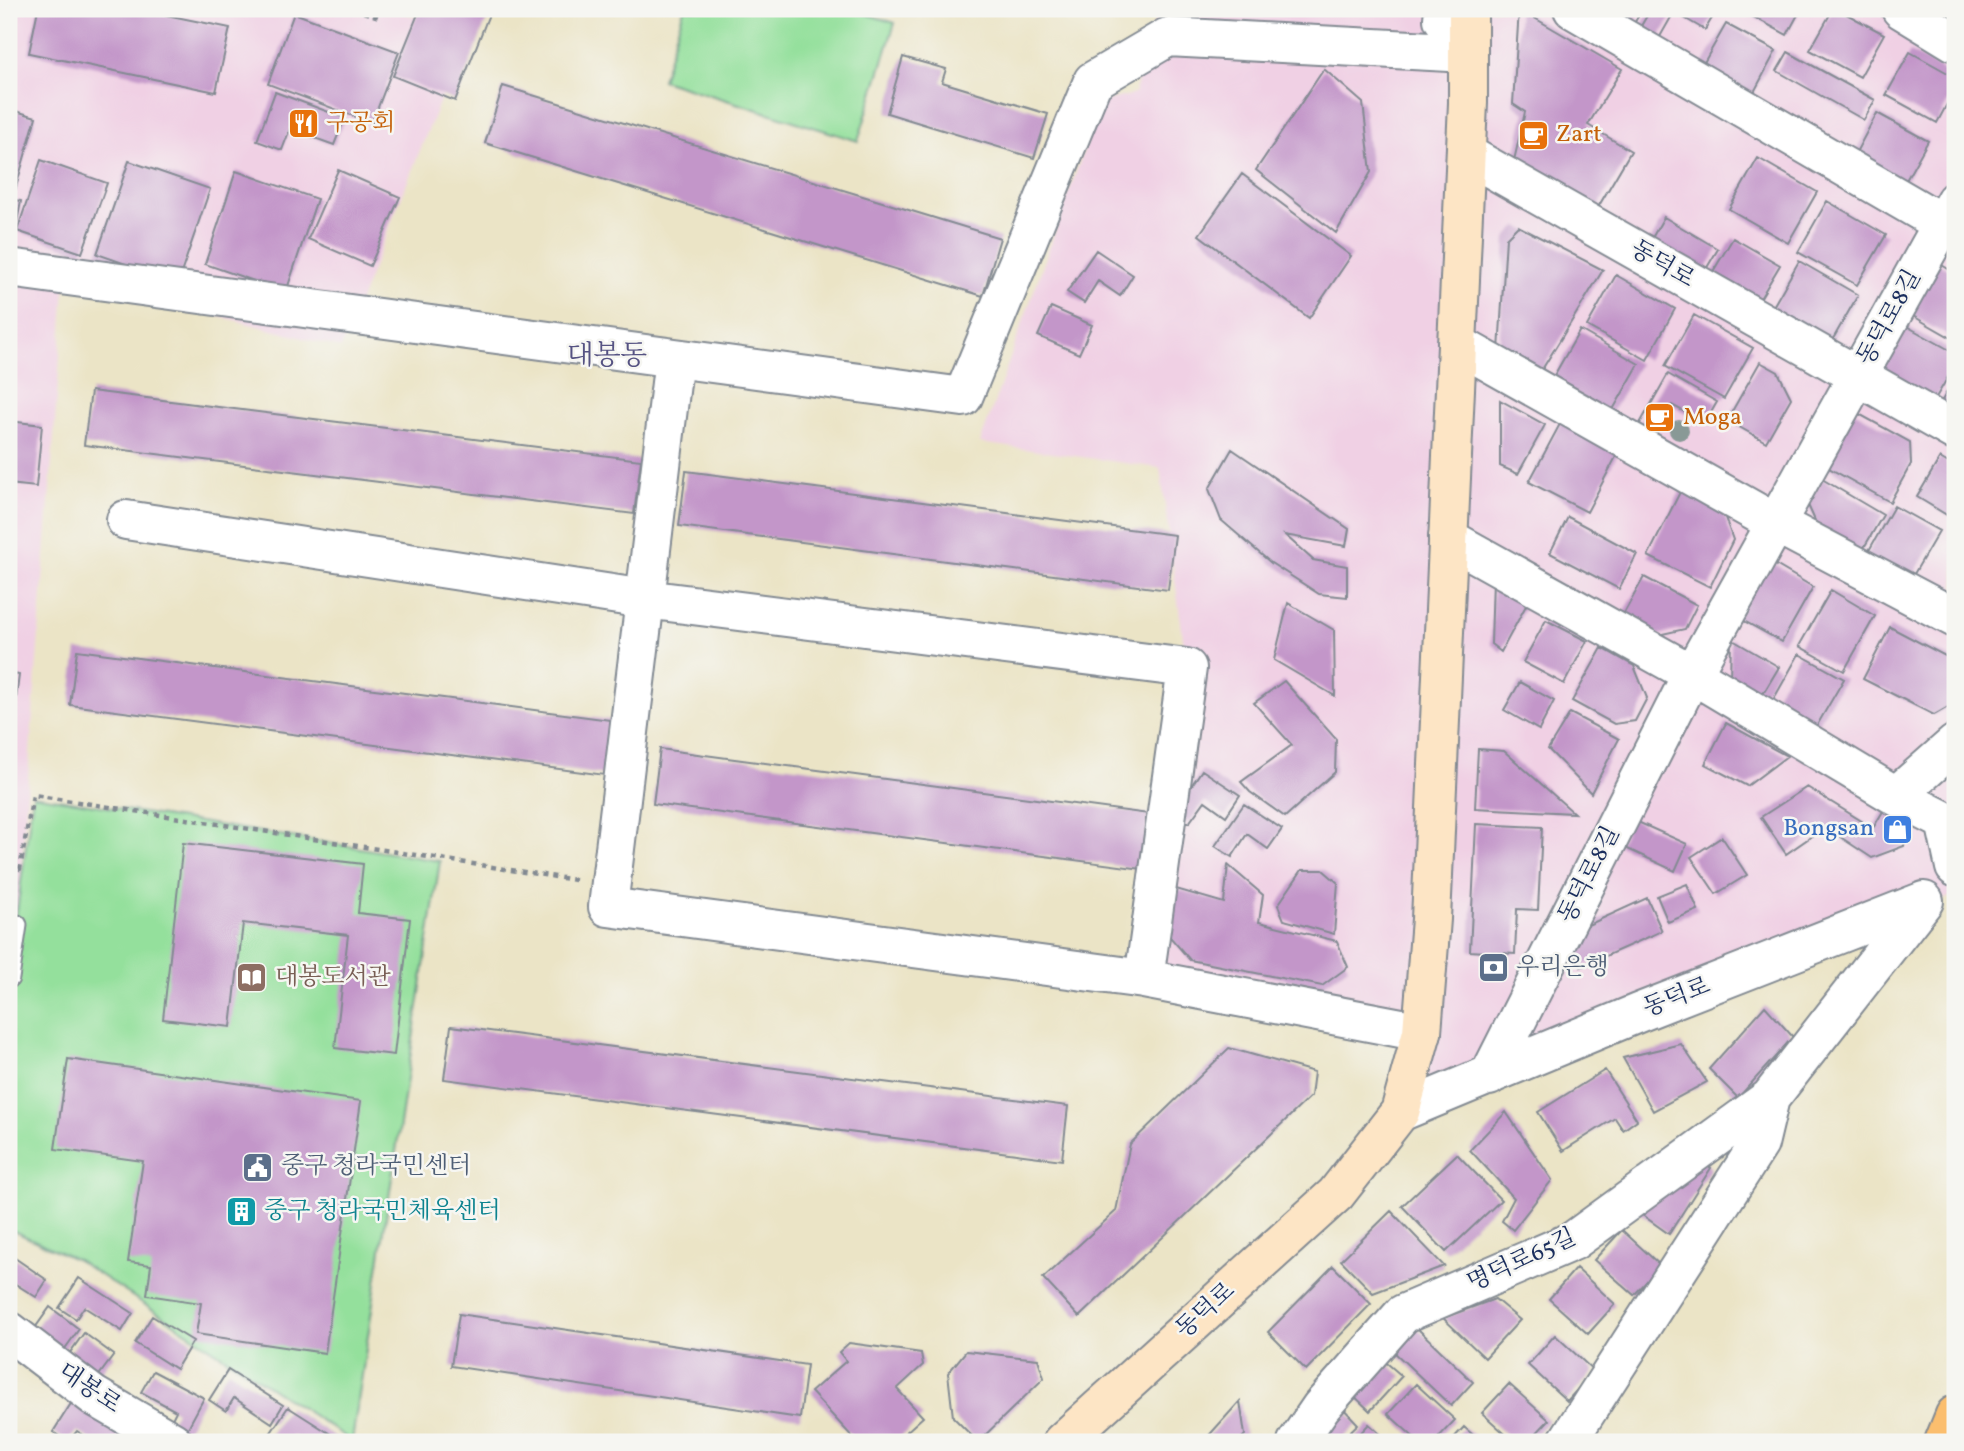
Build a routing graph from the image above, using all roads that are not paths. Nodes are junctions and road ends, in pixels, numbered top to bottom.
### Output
1 (1573, 9) edge
2 (1901, 9) edge
3 (1451, 12) edge
4 (1955, 42) edge
5 (1468, 53) junction
6 (1466, 153) junction
7 (1951, 218) edge
8 (9, 268) edge
9 (1457, 344) junction
10 (674, 358) junction
11 (1858, 376) junction
12 (1955, 431) edge
13 (126, 520) dead end
14 (1777, 524) junction
15 (1448, 538) junction
16 (645, 599) junction
17 (1955, 618) edge
18 (1692, 674) junction
19 (1955, 744) edge
20 (1896, 796) junction
21 (1955, 867) edge
22 (1940, 895) edge
23 (9, 924) edge
24 (9, 978) edge
25 (1144, 979) junction
26 (1422, 1032) junction
27 (1489, 1076) junction
28 (1770, 1098) junction
29 (1400, 1112) junction
30 (9, 1331) edge
31 (1955, 1415) edge
32 (173, 1442) edge
33 (1062, 1442) edge
34 (1297, 1442) edge
35 (1567, 1442) edge
36 (1944, 1442) edge

1 - 7 street
2 - 4 street
3 - 5 street, 동덕로
5 - 6 street, 동덕로
5 - 10 street
6 - 9 street, 동덕로
6 - 11 street, 동덕로
7 - 11 street, 동덕로8길
8 - 10 street
9 - 14 street
9 - 15 street, 동덕로
10 - 16 street
11 - 12 street, 동덕로8길
11 - 14 street, 동덕로8길
13 - 16 street
14 - 17 street
14 - 18 street, 동덕로8길
15 - 18 street
15 - 26 street, 동덕로
16 - 25 street
16 - 25 street
18 - 20 street
18 - 27 street, 동덕로8길
19 - 20 street
20 - 21 street
22 - 27 street, 동덕로
22 - 28 street, 명덕로65길
23 - 24 lane
25 - 26 street
26 - 29 street, 동덕로
27 - 29 street, 동덕로
28 - 34 street, 명덕로65길
28 - 35 street, 명덕로65길
29 - 33 street, 동덕로
30 - 32 street, 대봉로
31 - 36 highway

